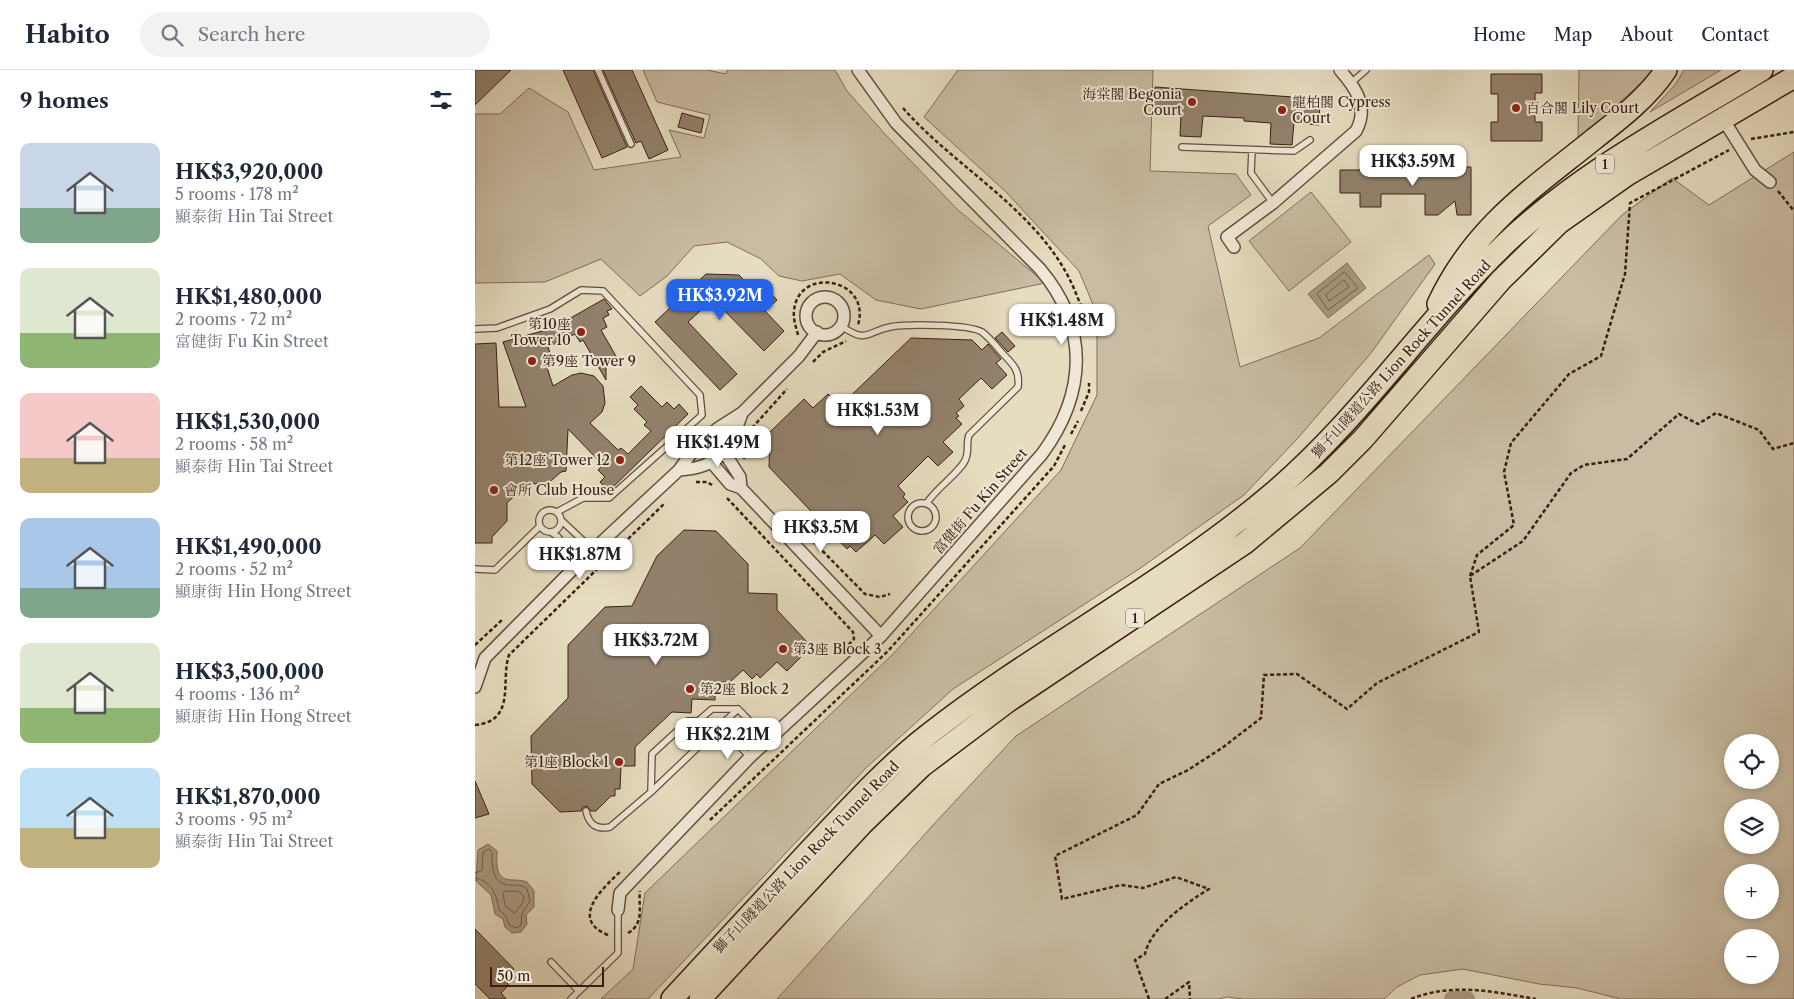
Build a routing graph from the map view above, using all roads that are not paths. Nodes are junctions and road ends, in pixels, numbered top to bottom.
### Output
1 (598, 70) edge
2 (858, 70) edge
3 (1341, 70) edge
4 (1366, 70) edge
5 (1666, 70) edge
6 (1762, 70) edge
7 (1794, 77) edge
8 (1351, 83) junction
9 (1723, 119) junction
10 (1310, 140) dead end
11 (631, 144) dead end
12 (1182, 147) dead end
13 (1252, 150) junction
14 (1770, 182) road end
15 (1273, 203) junction
16 (1234, 248) dead end
17 (841, 326) junction
18 (475, 329) edge
19 (1426, 330) junction
20 (817, 332) junction
21 (742, 413) junction
22 (696, 449) junction
23 (723, 452) junction
24 (711, 463) junction
25 (679, 470) junction
26 (741, 488) junction
27 (927, 503) junction
28 (557, 512) junction
29 (562, 521) junction
30 (540, 526) junction
31 (551, 532) junction
32 (593, 550) junction
33 (577, 565) junction
34 (475, 569) edge
35 (881, 636) junction
36 (475, 688) edge
37 (738, 709) junction
38 (720, 726) junction
39 (768, 740) junction
40 (750, 757) junction
41 (651, 792) junction
42 (586, 811) dead end
43 (618, 910) joint
44 (551, 962) dead end
45 (579, 991) junction
46 (571, 999) edge
47 (672, 999) edge
48 (700, 999) edge

1 - 11 lane
2 - 35 street, 富健街 Fu Kin Street
3 - 8 street
4 - 8 lane
5 - 19 highway
6 - 19 highway, 獅子山隧道公路 Lion Rock Tunnel Road / 1
7 - 9 highway, 獅子山隧道公路 Lion Rock Tunnel Road / 1
8 - 15 street
9 - 14 street
9 - 48 highway, 獅子山隧道公路 Lion Rock Tunnel Road / 1
10 - 13 lane
12 - 13 lane
13 - 15 lane
15 - 16 street
17 - 20 street
17 - 20 street
17 - 27 lane
18 - 28 lane
19 - 47 highway, 獅子山隧道公路 Lion Rock Tunnel Road / 1
20 - 21 street
21 - 22 street
21 - 23 street
22 - 23 street
22 - 25 street
23 - 24 street
23 - 26 street
24 - 25 street
24 - 26 street
25 - 32 street
26 - 35 street
27 - 27 lane
28 - 29 lane
28 - 30 lane
29 - 31 lane
29 - 32 lane
30 - 31 lane
30 - 34 lane
31 - 33 lane
32 - 33 street
33 - 36 street
35 - 39 street, 富健街 Fu Kin Street
37 - 38 lane
37 - 39 lane
37 - 41 lane
38 - 40 lane
38 - 41 lane
39 - 40 street, 富健街 Fu Kin Street
40 - 43 street, 富健街 Fu Kin Street
41 - 42 lane
43 - 45 lane
44 - 45 lane
45 - 46 lane

